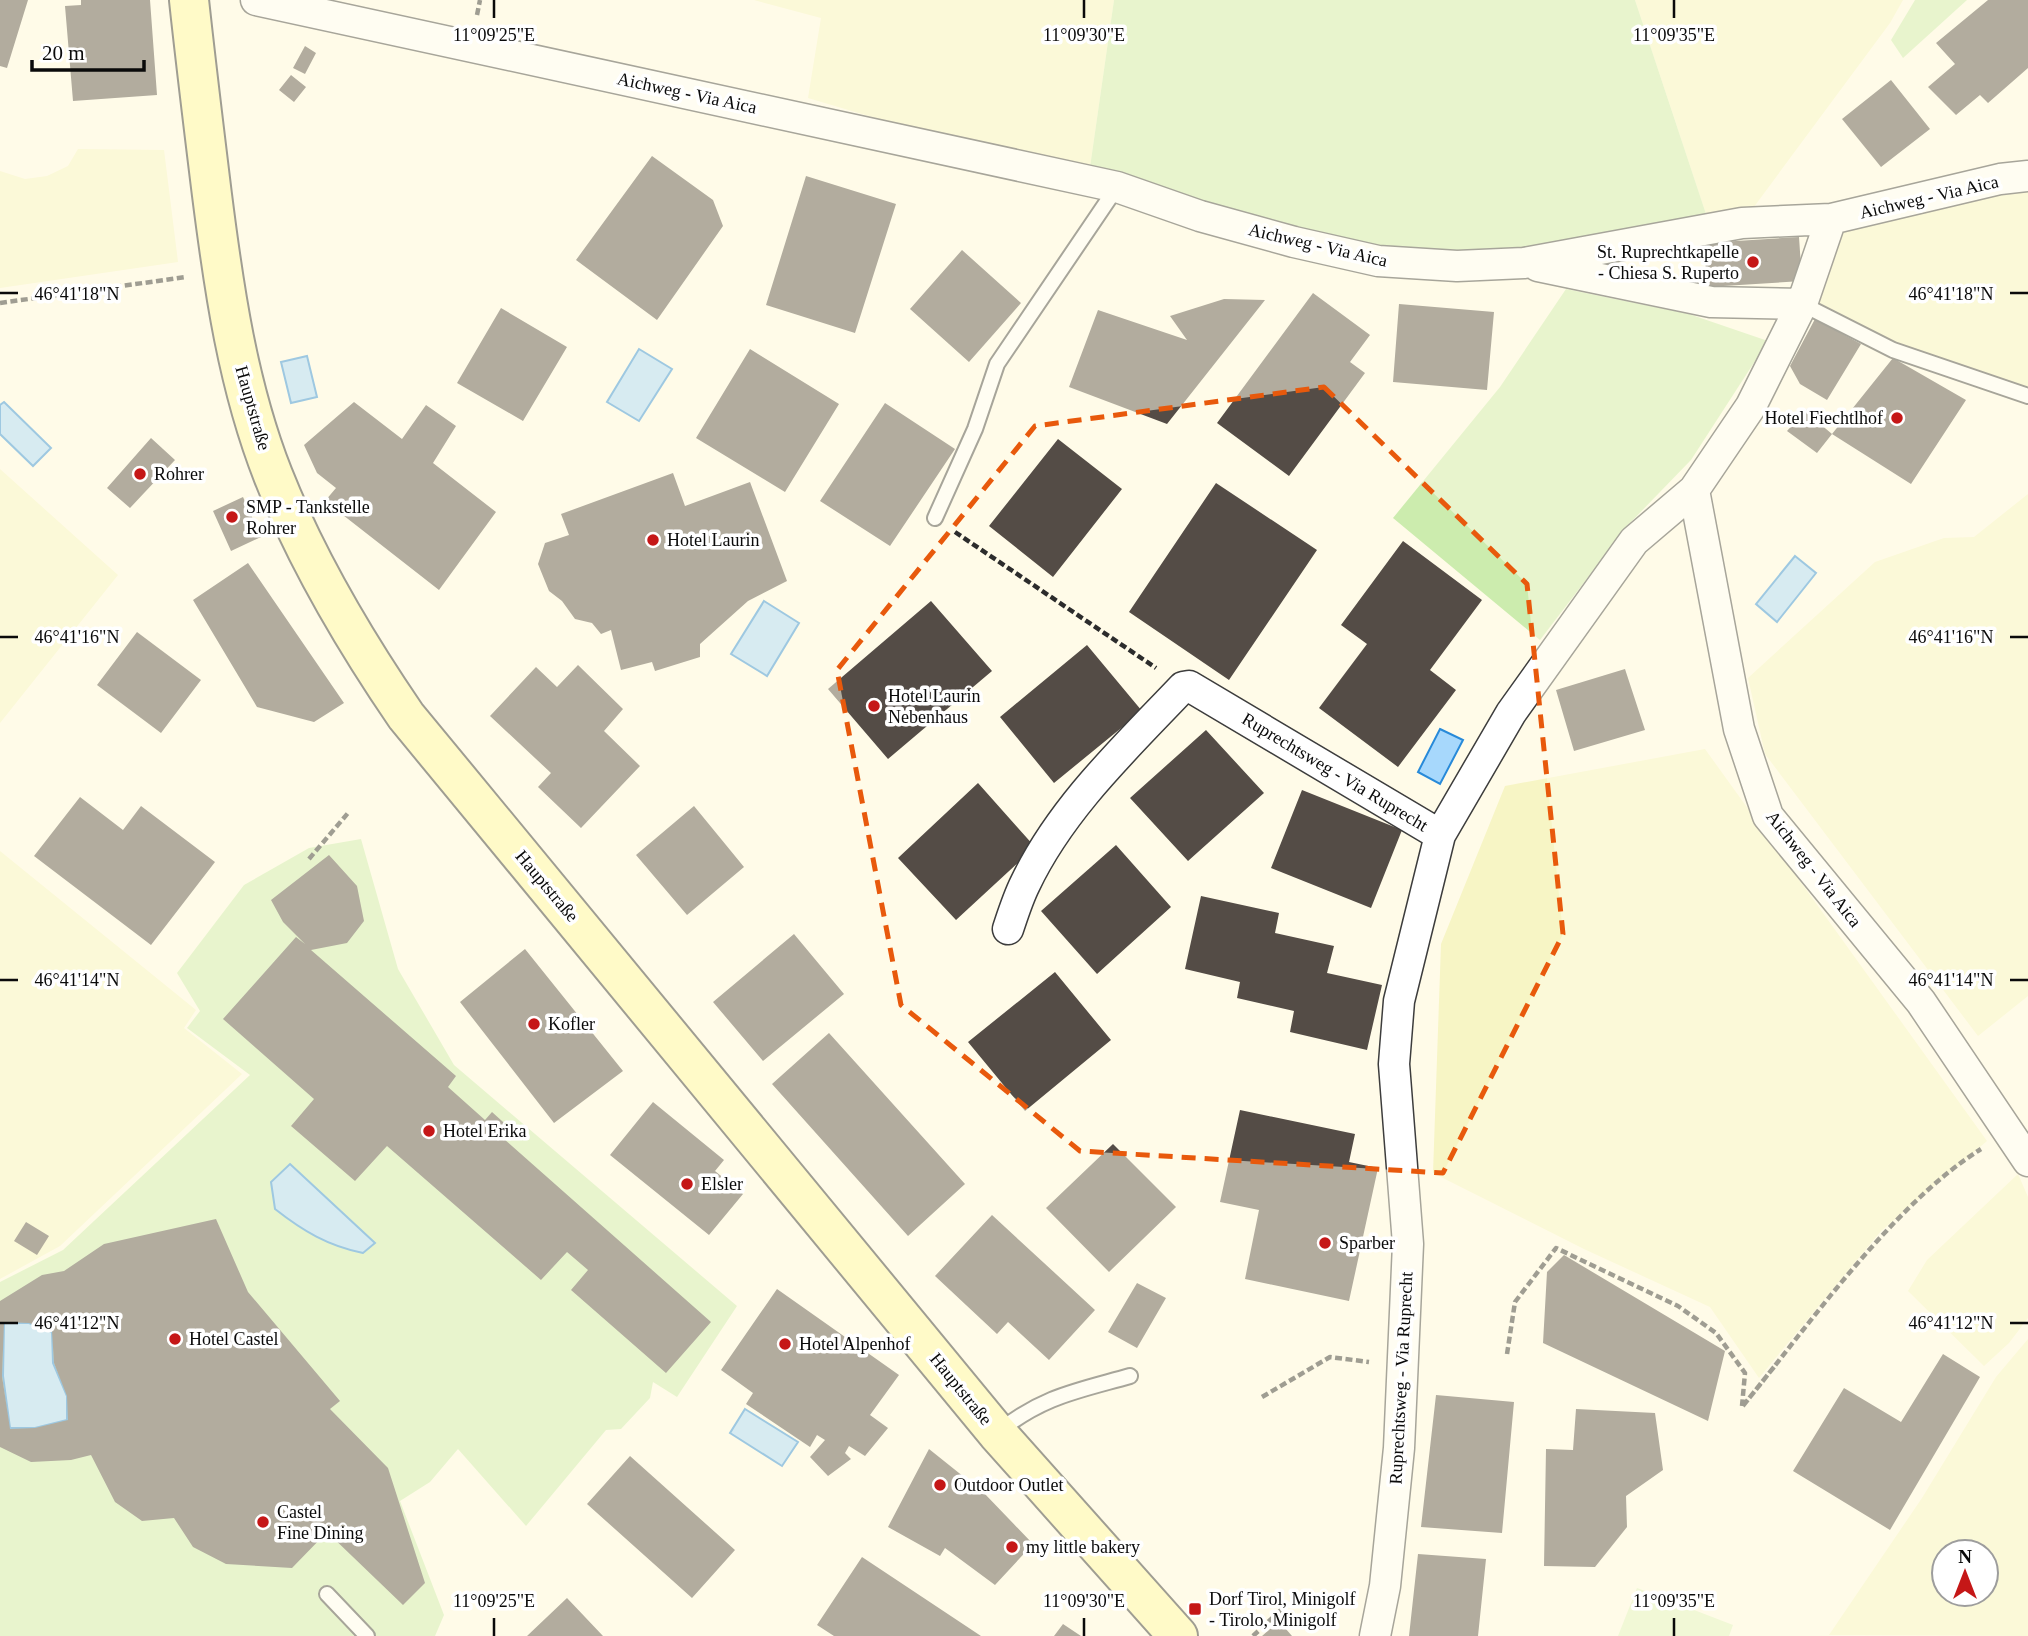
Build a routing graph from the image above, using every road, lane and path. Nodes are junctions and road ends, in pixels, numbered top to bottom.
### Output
1 (190, 0) edge
2 (256, 0) edge
3 (2028, 176) edge
4 (1118, 187) junction
5 (1831, 219) junction
6 (1524, 263) junction
7 (222, 273) junction
8 (0, 303) edge
9 (1801, 304) junction
10 (2028, 396) edge
11 (1694, 490) junction
12 (935, 518) joint
13 (1183, 687) junction
14 (348, 813) dead end
15 (1440, 835) junction
16 (309, 859) dead end
17 (1008, 929) dead end
18 (2009, 1131) junction
19 (2028, 1161) edge
20 (1507, 1354) dead end
21 (1401, 1367) junction
22 (1774, 1367) dead end
23 (1130, 1376) dead end
24 (1262, 1397) dead end
25 (1742, 1407) junction
26 (997, 1433) junction
27 (327, 1594) dead end
28 (1280, 1600) dead end
29 (367, 1636) edge
30 (1178, 1636) edge
31 (1254, 1636) edge
32 (1375, 1636) edge

1 - 7 street, Hauptstraße
2 - 4 street, Aichweg - Via Aica
3 - 5 street, Aichweg - Via Aica
4 - 6 street, Aichweg - Via Aica
4 - 12 lane
5 - 6 street, Aichweg - Via Aica
5 - 9 street
6 - 9 street, Aichweg - Via Aica
7 - 8 path
7 - 26 street, Hauptstraße
9 - 10 lane, Aichweg - Via Aica
9 - 11 street
11 - 15 street
11 - 18 street, Aichweg - Via Aica
12 - 13 path
13 - 15 street, Ruprechtsweg - Via Ruprecht
13 - 17 street
14 - 16 path
15 - 21 street, Ruprechtsweg - Via Ruprecht
18 - 19 street, Aichweg - Via Aica
18 - 25 path
20 - 25 path
21 - 24 path
21 - 32 street, Ruprechtsweg - Via Ruprecht
22 - 25 path
23 - 26 lane
26 - 30 street, Hauptstraße
27 - 29 lane
28 - 31 path

